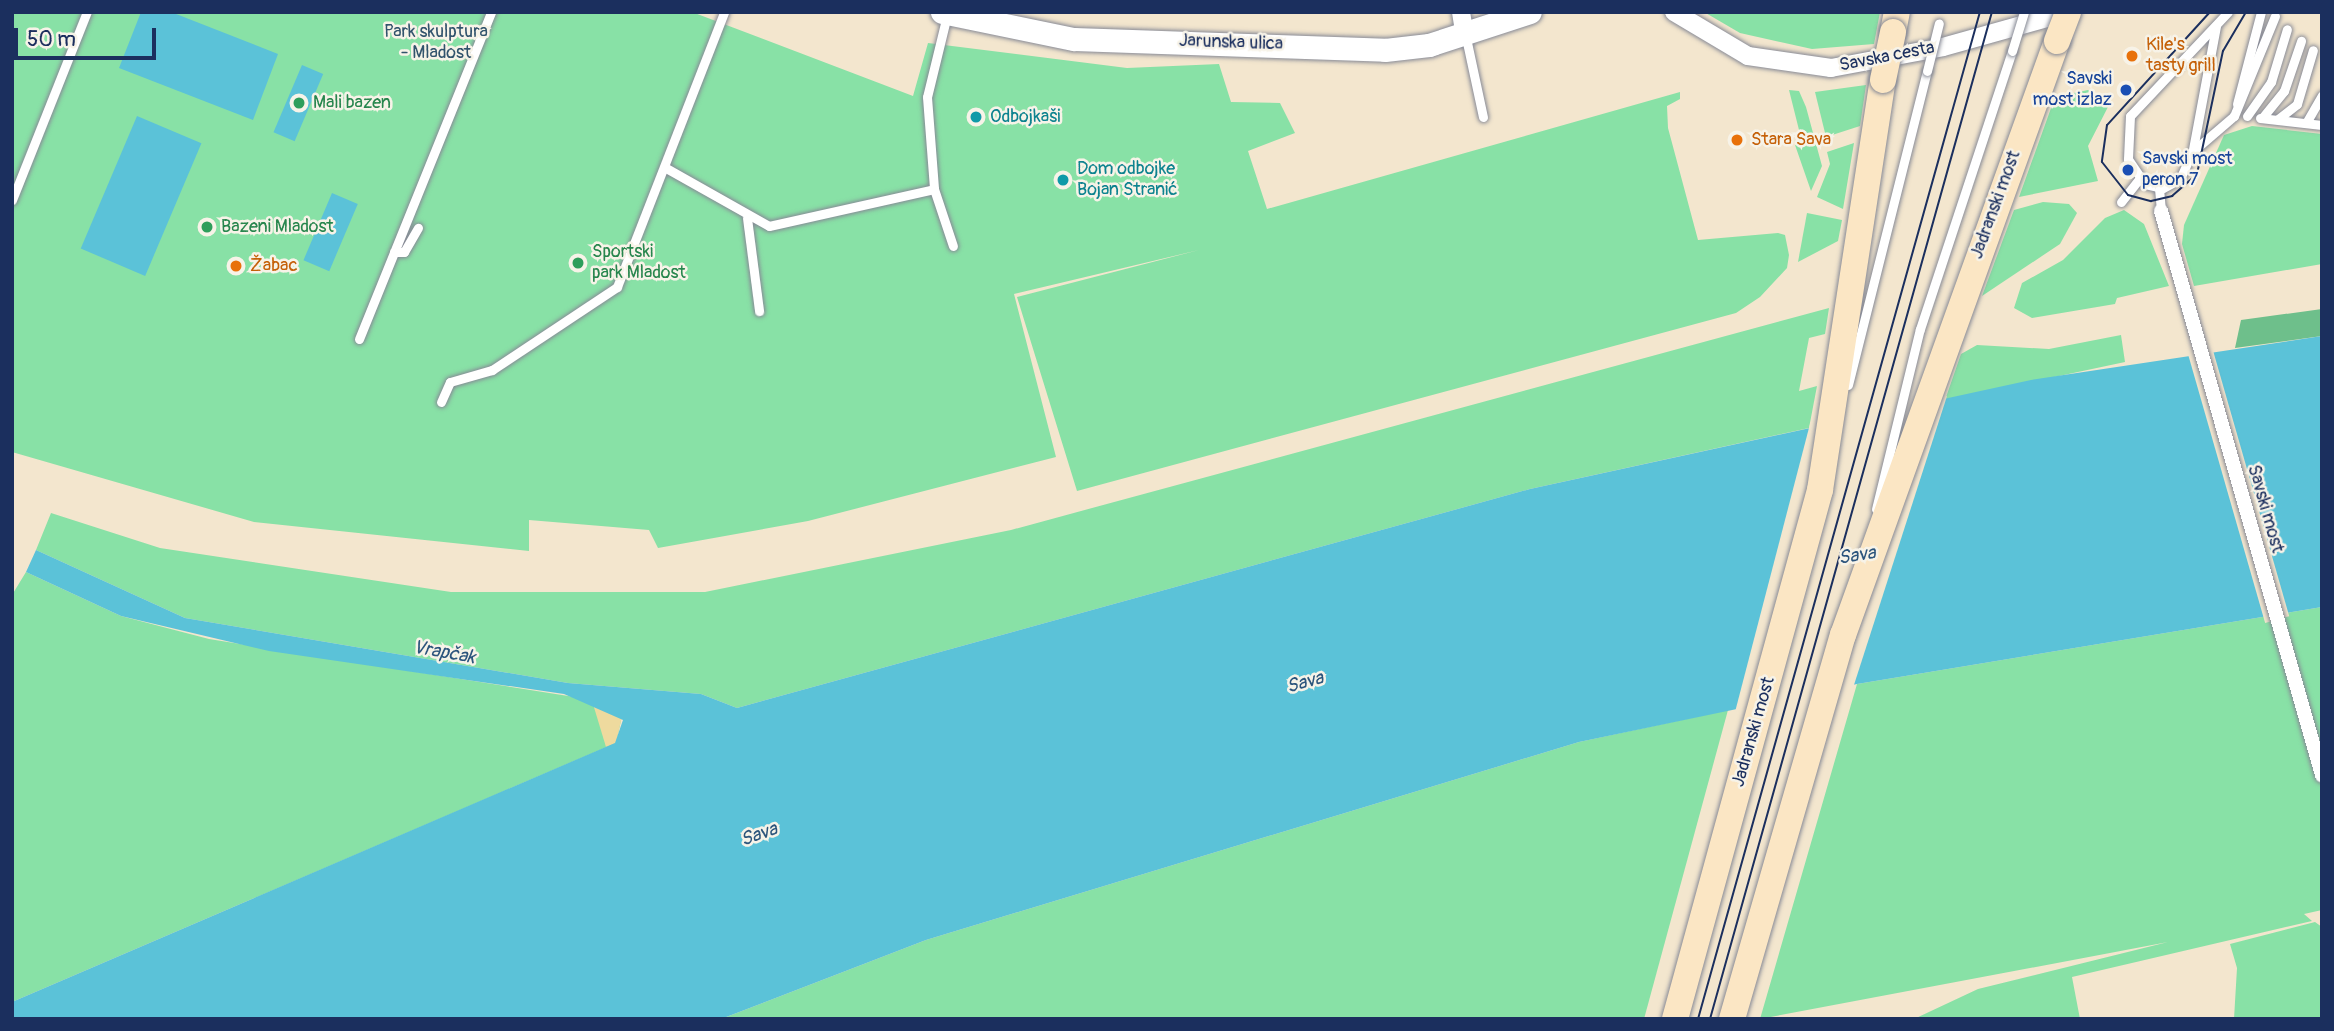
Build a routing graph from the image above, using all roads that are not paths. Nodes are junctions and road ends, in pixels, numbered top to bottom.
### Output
1 (87, 12) edge
2 (491, 12) edge
3 (724, 12) edge
4 (983, 12) edge
5 (1530, 12) edge
6 (1674, 12) edge
7 (2024, 12) edge
8 (2068, 12) edge
9 (2228, 12) edge
10 (2261, 12) edge
11 (944, 14) edge
12 (2273, 14) edge
13 (2218, 21) junction
14 (1462, 22) edge
15 (1895, 22) edge
16 (1939, 23) dead end
17 (2287, 29) junction
18 (1097, 36) junction
19 (2301, 41) junction
20 (2313, 50) junction
21 (2322, 57) edge
22 (2322, 95) edge
23 (2234, 116) junction
24 (2247, 116) junction
25 (1483, 117) dead end
26 (2262, 118) junction
27 (2277, 119) junction
28 (2306, 123) junction
29 (2322, 125) edge
30 (2192, 152) junction
31 (666, 168) junction
32 (2139, 179) junction
33 (2159, 188) junction
34 (934, 189) junction
35 (12, 200) edge
36 (2121, 202) dead end
37 (2161, 211) joint
38 (747, 218) junction
39 (418, 228) dead end
40 (953, 246) dead end
41 (394, 252) junction
42 (759, 311) dead end
43 (359, 339) dead end
44 (441, 402) dead end
45 (1829, 443) junction
46 (1857, 593) junction
47 (2322, 775) edge
48 (1733, 1013) edge
49 (1675, 1019) edge

1 - 35 lane
2 - 41 lane
3 - 31 lane
4 - 18 street, Jarunska ulica
5 - 14 street, Jarunska ulica
6 - 8 street, Savska cesta
7 - 46 lane, Jadranski most, bridge
8 - 46 main road, Jadranski most, bridge
9 - 13 lane
10 - 23 lane
11 - 18 street, Jarunska ulica
11 - 34 lane
12 - 17 lane
12 - 23 lane
13 - 30 lane
13 - 32 lane
14 - 18 street, Jarunska ulica
14 - 25 lane
15 - 45 main road, Jadranski most, bridge
16 - 45 lane, Jadranski most, bridge
17 - 19 lane
17 - 24 lane
19 - 20 lane
19 - 26 lane
20 - 21 lane
20 - 27 lane
22 - 28 lane
23 - 24 lane
23 - 30 lane
24 - 26 lane
26 - 27 lane
27 - 28 lane
28 - 29 lane
30 - 33 lane
31 - 38 lane
31 - 44 lane
32 - 33 lane
32 - 36 lane
33 - 37 lane
34 - 38 lane
34 - 40 lane
37 - 47 street, Savski most
38 - 42 lane
39 - 41 lane
41 - 43 lane
45 - 49 main road, Jadranski most
46 - 48 main road, Jadranski most

